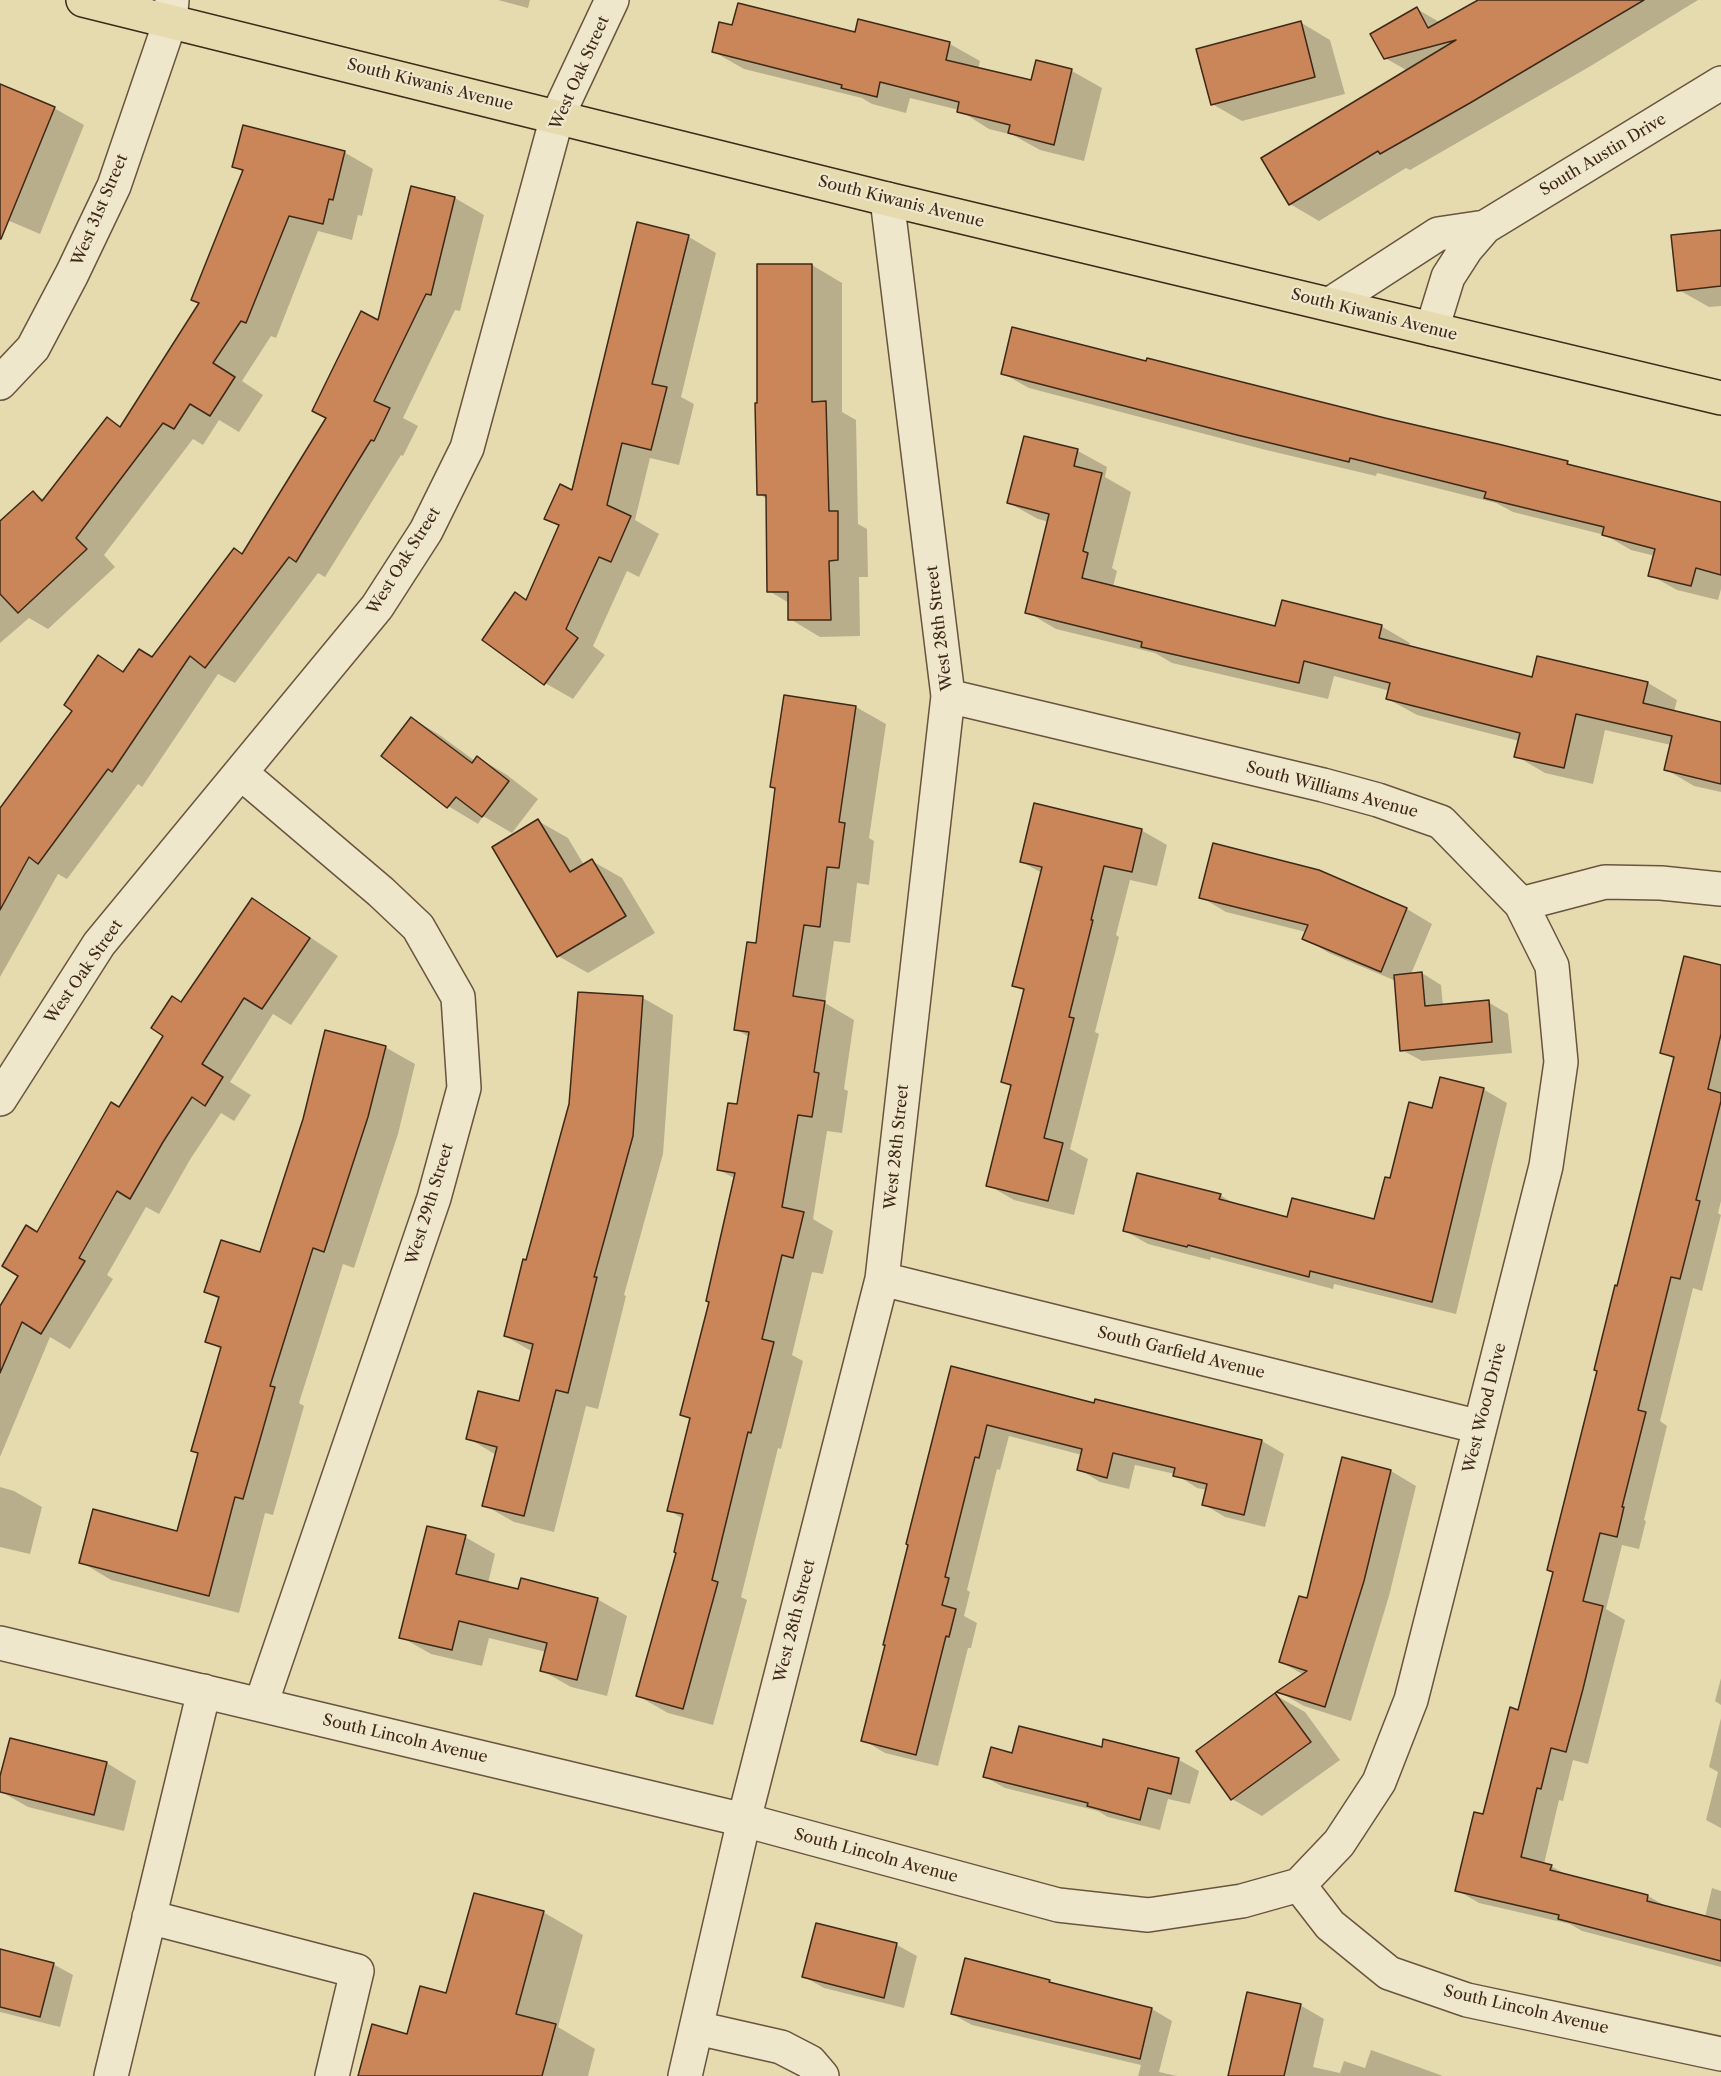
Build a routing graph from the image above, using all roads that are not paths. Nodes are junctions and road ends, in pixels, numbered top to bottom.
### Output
1 (83, 0) edge
2 (612, 0) edge
3 (171, 11) edge
4 (1721, 83) edge
5 (556, 117) junction
6 (887, 199) junction
7 (1485, 227) junction
8 (1330, 304) junction
9 (1432, 329) junction
10 (0, 383) edge
11 (1721, 399) edge
12 (948, 696) junction
13 (241, 773) junction
14 (1721, 889) edge
15 (1521, 904) junction
16 (0, 1099) edge
17 (882, 1279) junction
18 (1480, 1427) junction
19 (0, 1642) edge
20 (204, 1691) junction
21 (261, 1704) junction
22 (744, 1820) junction
23 (1299, 1885) junction
24 (149, 1917) junction
25 (696, 2028) junction
26 (1721, 2054) edge
27 (111, 2076) edge
28 (332, 2076) edge
29 (686, 2076) edge
30 (822, 2076) edge

1 - 3 main road, South Kiwanis Avenue
2 - 5 street, West Oak Street
3 - 5 main road, South Kiwanis Avenue
3 - 10 street, West 31st Street
4 - 7 street, South Austin Drive
5 - 6 main road, South Kiwanis Avenue
5 - 13 street, West Oak Street
6 - 8 main road, South Kiwanis Avenue
6 - 12 street, West 28th Street
7 - 8 street, South Austin Drive
7 - 9 street, South Austin Drive
8 - 9 main road, South Kiwanis Avenue
9 - 11 main road, South Kiwanis Avenue
12 - 15 street, South Williams Avenue
12 - 17 street, West 28th Street
13 - 16 street, West Oak Street
13 - 21 street, West 29th Street
14 - 15 street
15 - 18 street, West Wood Drive
17 - 18 street, South Garfield Avenue
17 - 22 street, West 28th Street
18 - 23 street, West Wood Drive
19 - 20 street, South Lincoln Avenue
20 - 21 street, South Lincoln Avenue
20 - 24 street
21 - 22 street, South Lincoln Avenue
22 - 23 street, South Lincoln Avenue
22 - 25 street, West 28th Street
23 - 26 street, South Lincoln Avenue
24 - 27 street
24 - 28 street
25 - 29 street, West 28th Street
25 - 30 street

